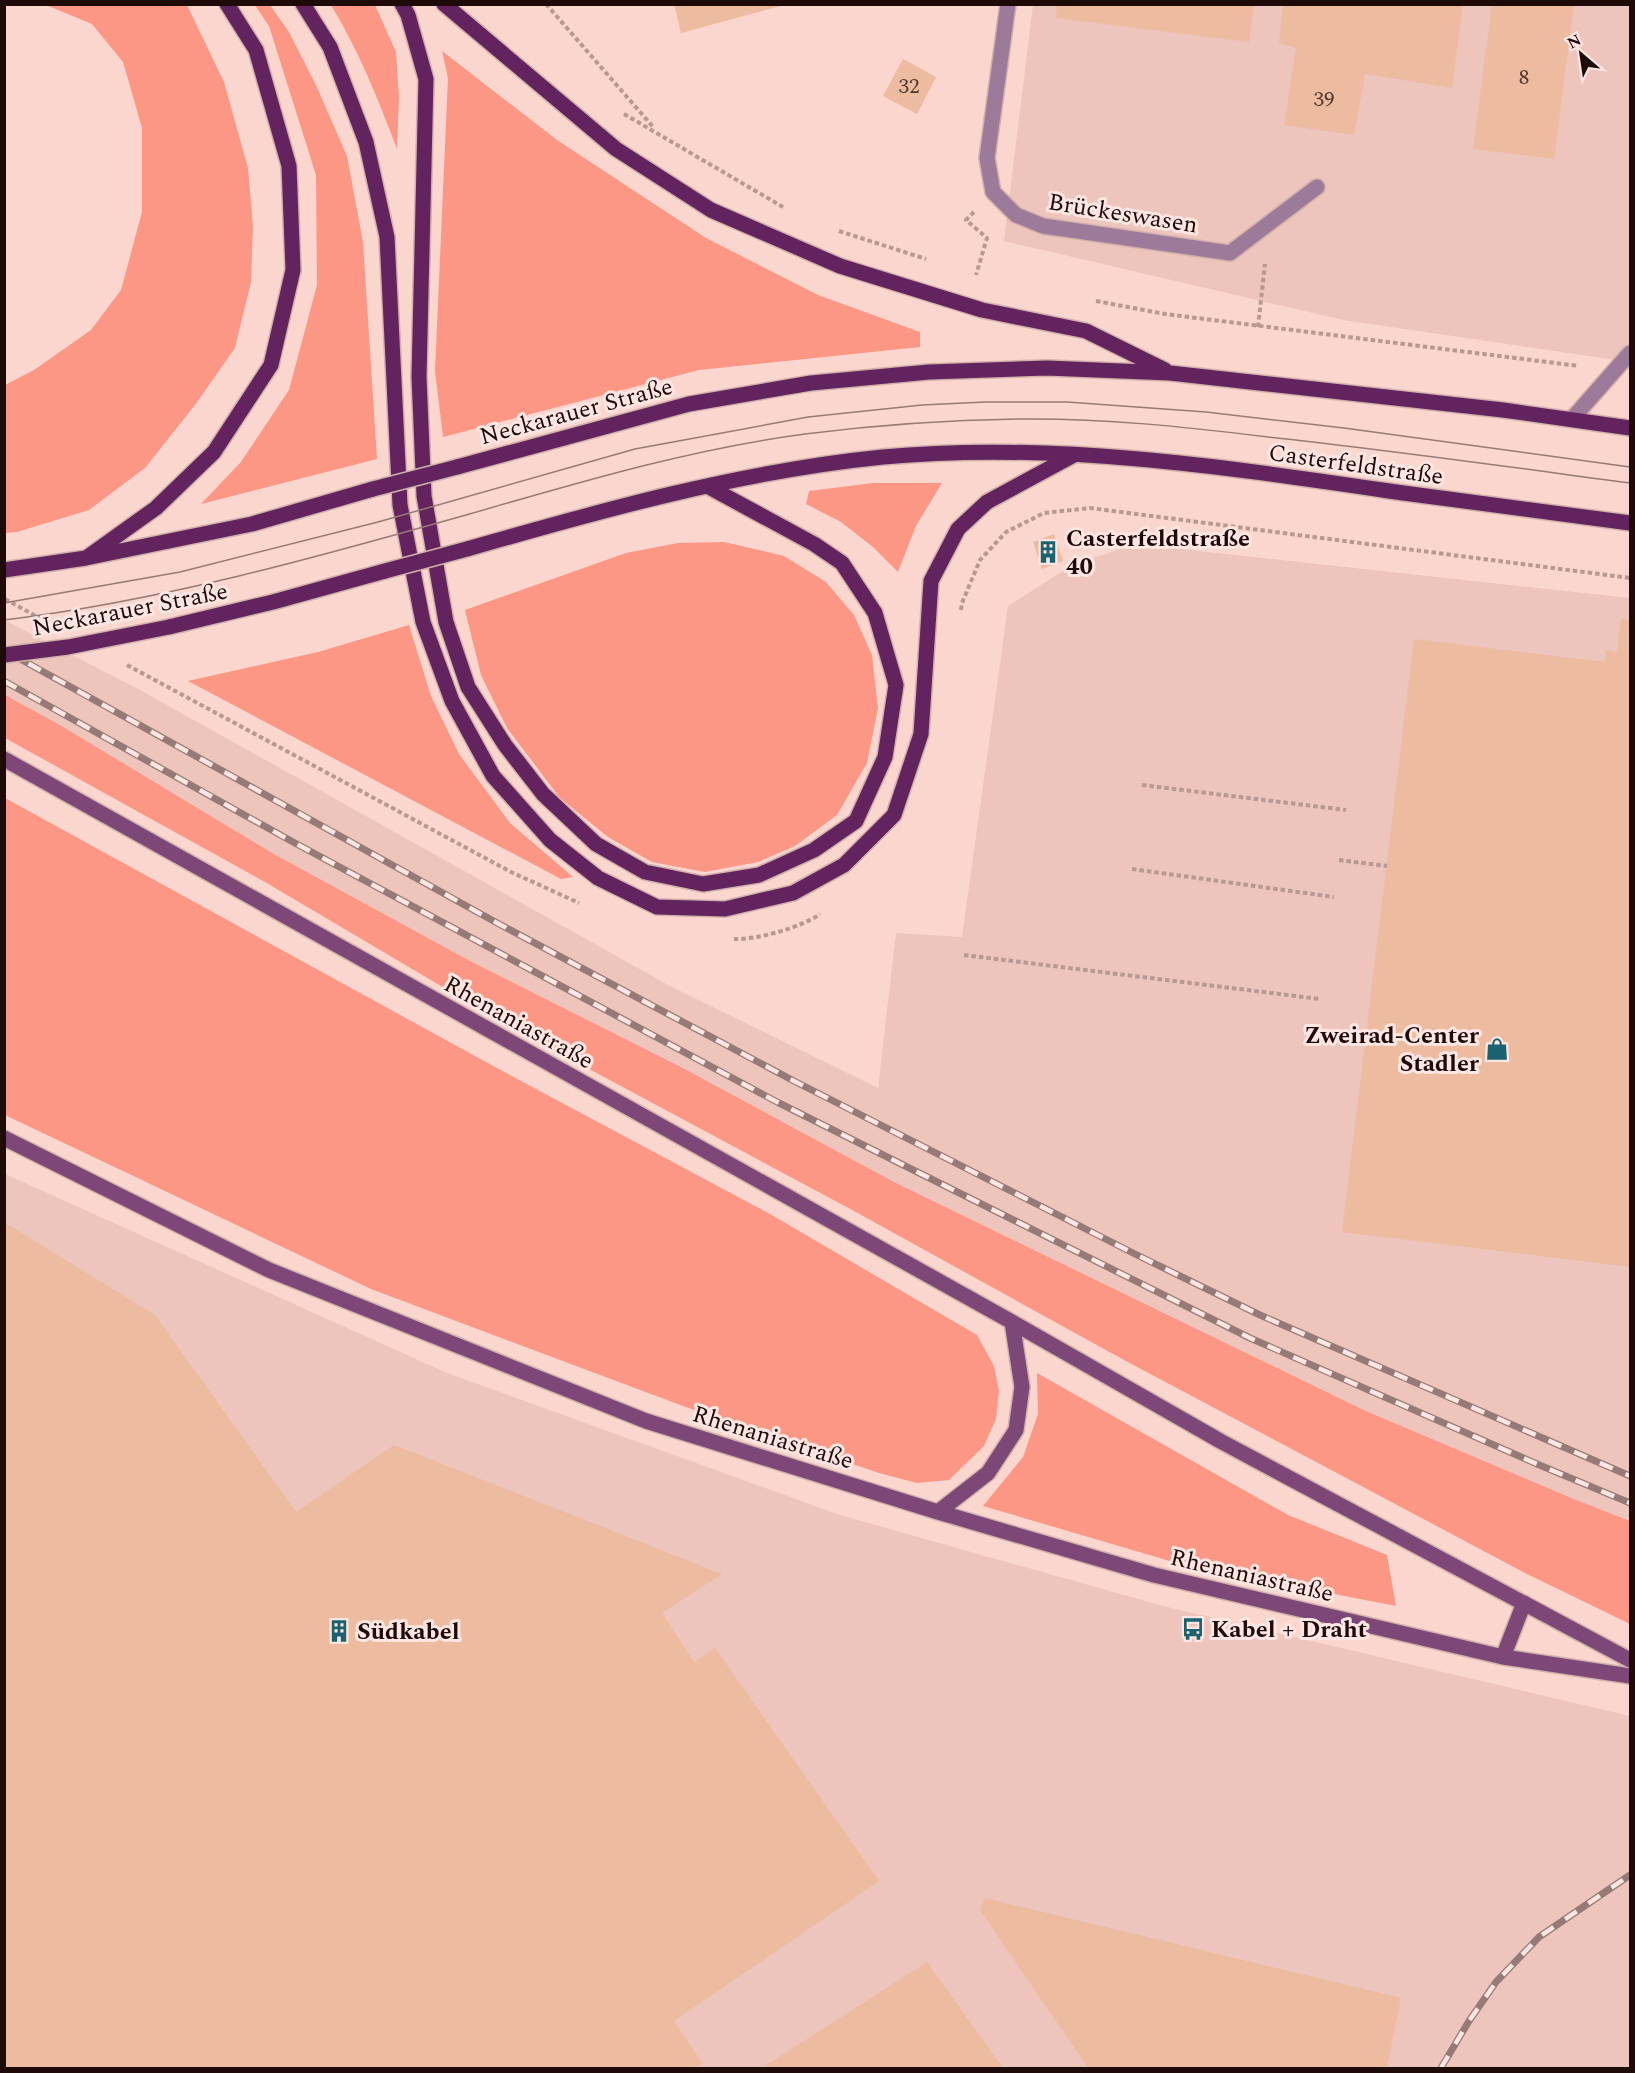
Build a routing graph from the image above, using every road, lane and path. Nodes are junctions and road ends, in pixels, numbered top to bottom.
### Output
1 (227, 4) edge
2 (303, 4) edge
3 (402, 4) edge
4 (444, 4) edge
5 (546, 4) edge
6 (1008, 4) edge
7 (1317, 187) dead end
8 (786, 208) dead end
9 (966, 220) dead end
10 (1270, 222) junction
11 (829, 228) dead end
12 (931, 261) dead end
13 (965, 272) dead end
14 (976, 275) junction
15 (986, 278) dead end
16 (1086, 300) dead end
17 (1258, 327) junction
18 (1630, 353) edge
19 (1616, 371) junction
20 (1170, 373) junction
21 (1572, 419) junction
22 (1630, 428) edge
23 (1074, 455) junction
24 (707, 486) junction
25 (1630, 524) edge
26 (86, 558) junction
27 (4, 570) edge
28 (1630, 578) edge
29 (4, 599) edge
30 (961, 614) dead end
31 (47, 622) dead end
32 (4, 655) edge
33 (121, 662) dead end
34 (5, 759) edge
35 (1142, 785) dead end
36 (1346, 810) dead end
37 (1339, 860) dead end
38 (1387, 866) dead end
39 (1132, 869) dead end
40 (1334, 897) dead end
41 (583, 905) dead end
42 (828, 909) dead end
43 (723, 939) dead end
44 (964, 955) dead end
45 (1320, 999) dead end
46 (4, 1138) edge
47 (1012, 1322) junction
48 (938, 1512) junction
49 (1524, 1603) junction
50 (1503, 1657) junction
51 (1630, 1660) edge
52 (1630, 1676) edge

1 - 26 main road
2 - 23 main road
3 - 24 main road
4 - 20 main road
5 - 8 path
6 - 10 street, Brückeswasen
7 - 10 street, Brückeswasen
9 - 14 path
10 - 17 path
11 - 12 path
13 - 14 path
14 - 15 path
16 - 17 path
17 - 19 path
18 - 19 street
19 - 21 street
20 - 21 main road
20 - 26 main road, Neckarauer Straße, bridge
21 - 22 main road
23 - 24 main road, Neckarauer Straße
23 - 25 main road, Casterfeldstraße
24 - 32 main road, Neckarauer Straße, bridge
26 - 27 main road, Neckarauer Straße
28 - 30 path
29 - 31 path
33 - 41 path
34 - 47 street, Rhenaniastraße
35 - 36 path
37 - 38 path
39 - 40 path
42 - 43 path
44 - 45 path
46 - 48 street, Rhenaniastraße
47 - 48 street
47 - 49 street, Rhenaniastraße
48 - 50 street, Rhenaniastraße
49 - 50 street
49 - 51 street, Rhenaniastraße
50 - 52 street, Rhenaniastraße

